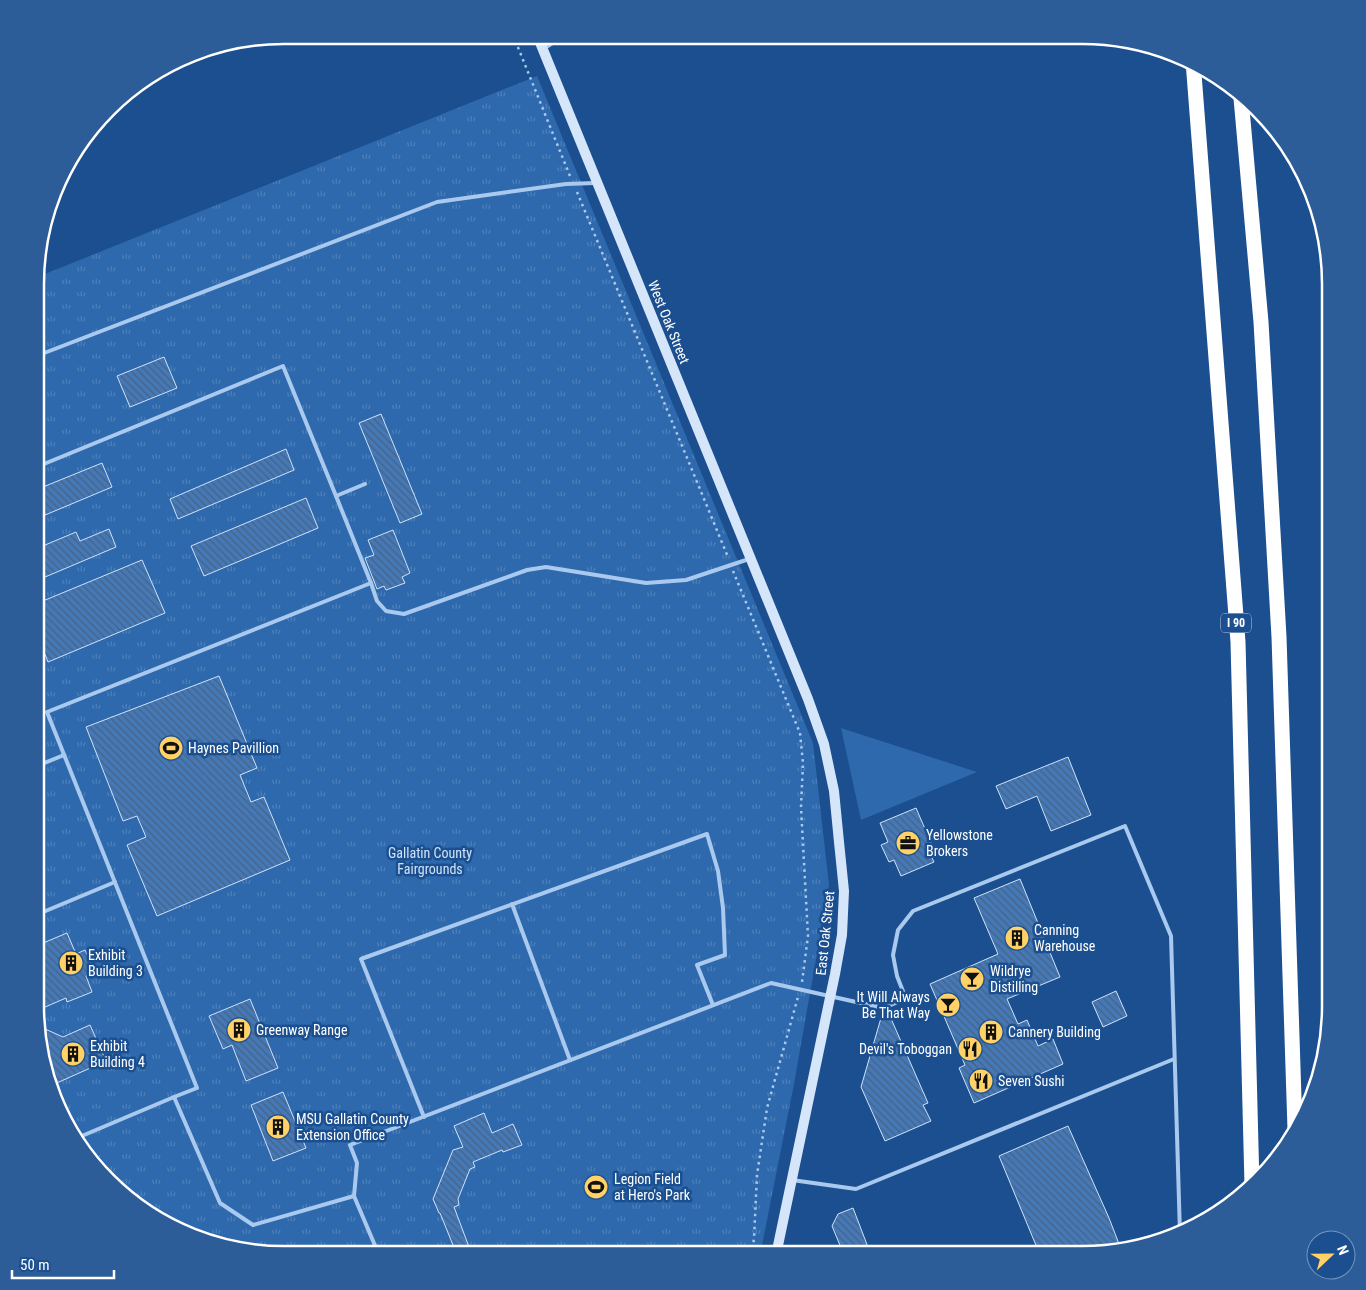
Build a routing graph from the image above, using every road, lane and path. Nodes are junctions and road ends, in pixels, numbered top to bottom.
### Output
1 (517, 44) edge
2 (541, 44) edge
3 (551, 44) edge
4 (543, 49) junction
5 (1194, 72) edge
6 (1242, 104) edge
7 (598, 183) junction
8 (574, 184) junction
9 (44, 353) edge
10 (44, 464) edge
11 (365, 484) dead end
12 (336, 496) junction
13 (751, 558) junction
14 (731, 564) junction
15 (371, 583) junction
16 (776, 619) joint
17 (64, 755) junction
18 (44, 763) edge
19 (115, 882) junction
20 (512, 904) junction
21 (44, 912) edge
22 (800, 990) junction
23 (830, 997) junction
24 (713, 1005) junction
25 (1174, 1059) junction
26 (570, 1060) junction
27 (174, 1097) junction
28 (424, 1116) junction
29 (1295, 1117) edge
30 (82, 1136) edge
31 (1252, 1176) edge
32 (792, 1180) junction
33 (354, 1196) junction
34 (1180, 1225) edge
35 (375, 1246) edge
36 (753, 1246) edge
37 (778, 1246) edge

1 - 8 path
2 - 4 street, West Oak Street
3 - 4 lane
4 - 7 street, West Oak Street
5 - 31 highway, I 90
6 - 29 highway
7 - 8 lane
7 - 13 street, West Oak Street
8 - 9 lane
8 - 14 path
10 - 12 lane
11 - 12 lane
12 - 15 lane
13 - 14 lane
13 - 16 street, West Oak Street
14 - 15 lane
14 - 22 path
15 - 17 lane
16 - 23 street, East Oak Street
17 - 18 lane
17 - 19 lane
19 - 21 lane
19 - 27 lane
20 - 24 lane
20 - 26 lane
20 - 28 lane
22 - 23 lane
22 - 24 lane
22 - 36 path
23 - 25 lane
23 - 32 street, East Oak Street
24 - 26 lane
25 - 32 lane
25 - 34 lane
26 - 28 lane
27 - 30 lane
27 - 33 lane
28 - 33 lane
32 - 37 street, East Oak Street
33 - 35 lane

